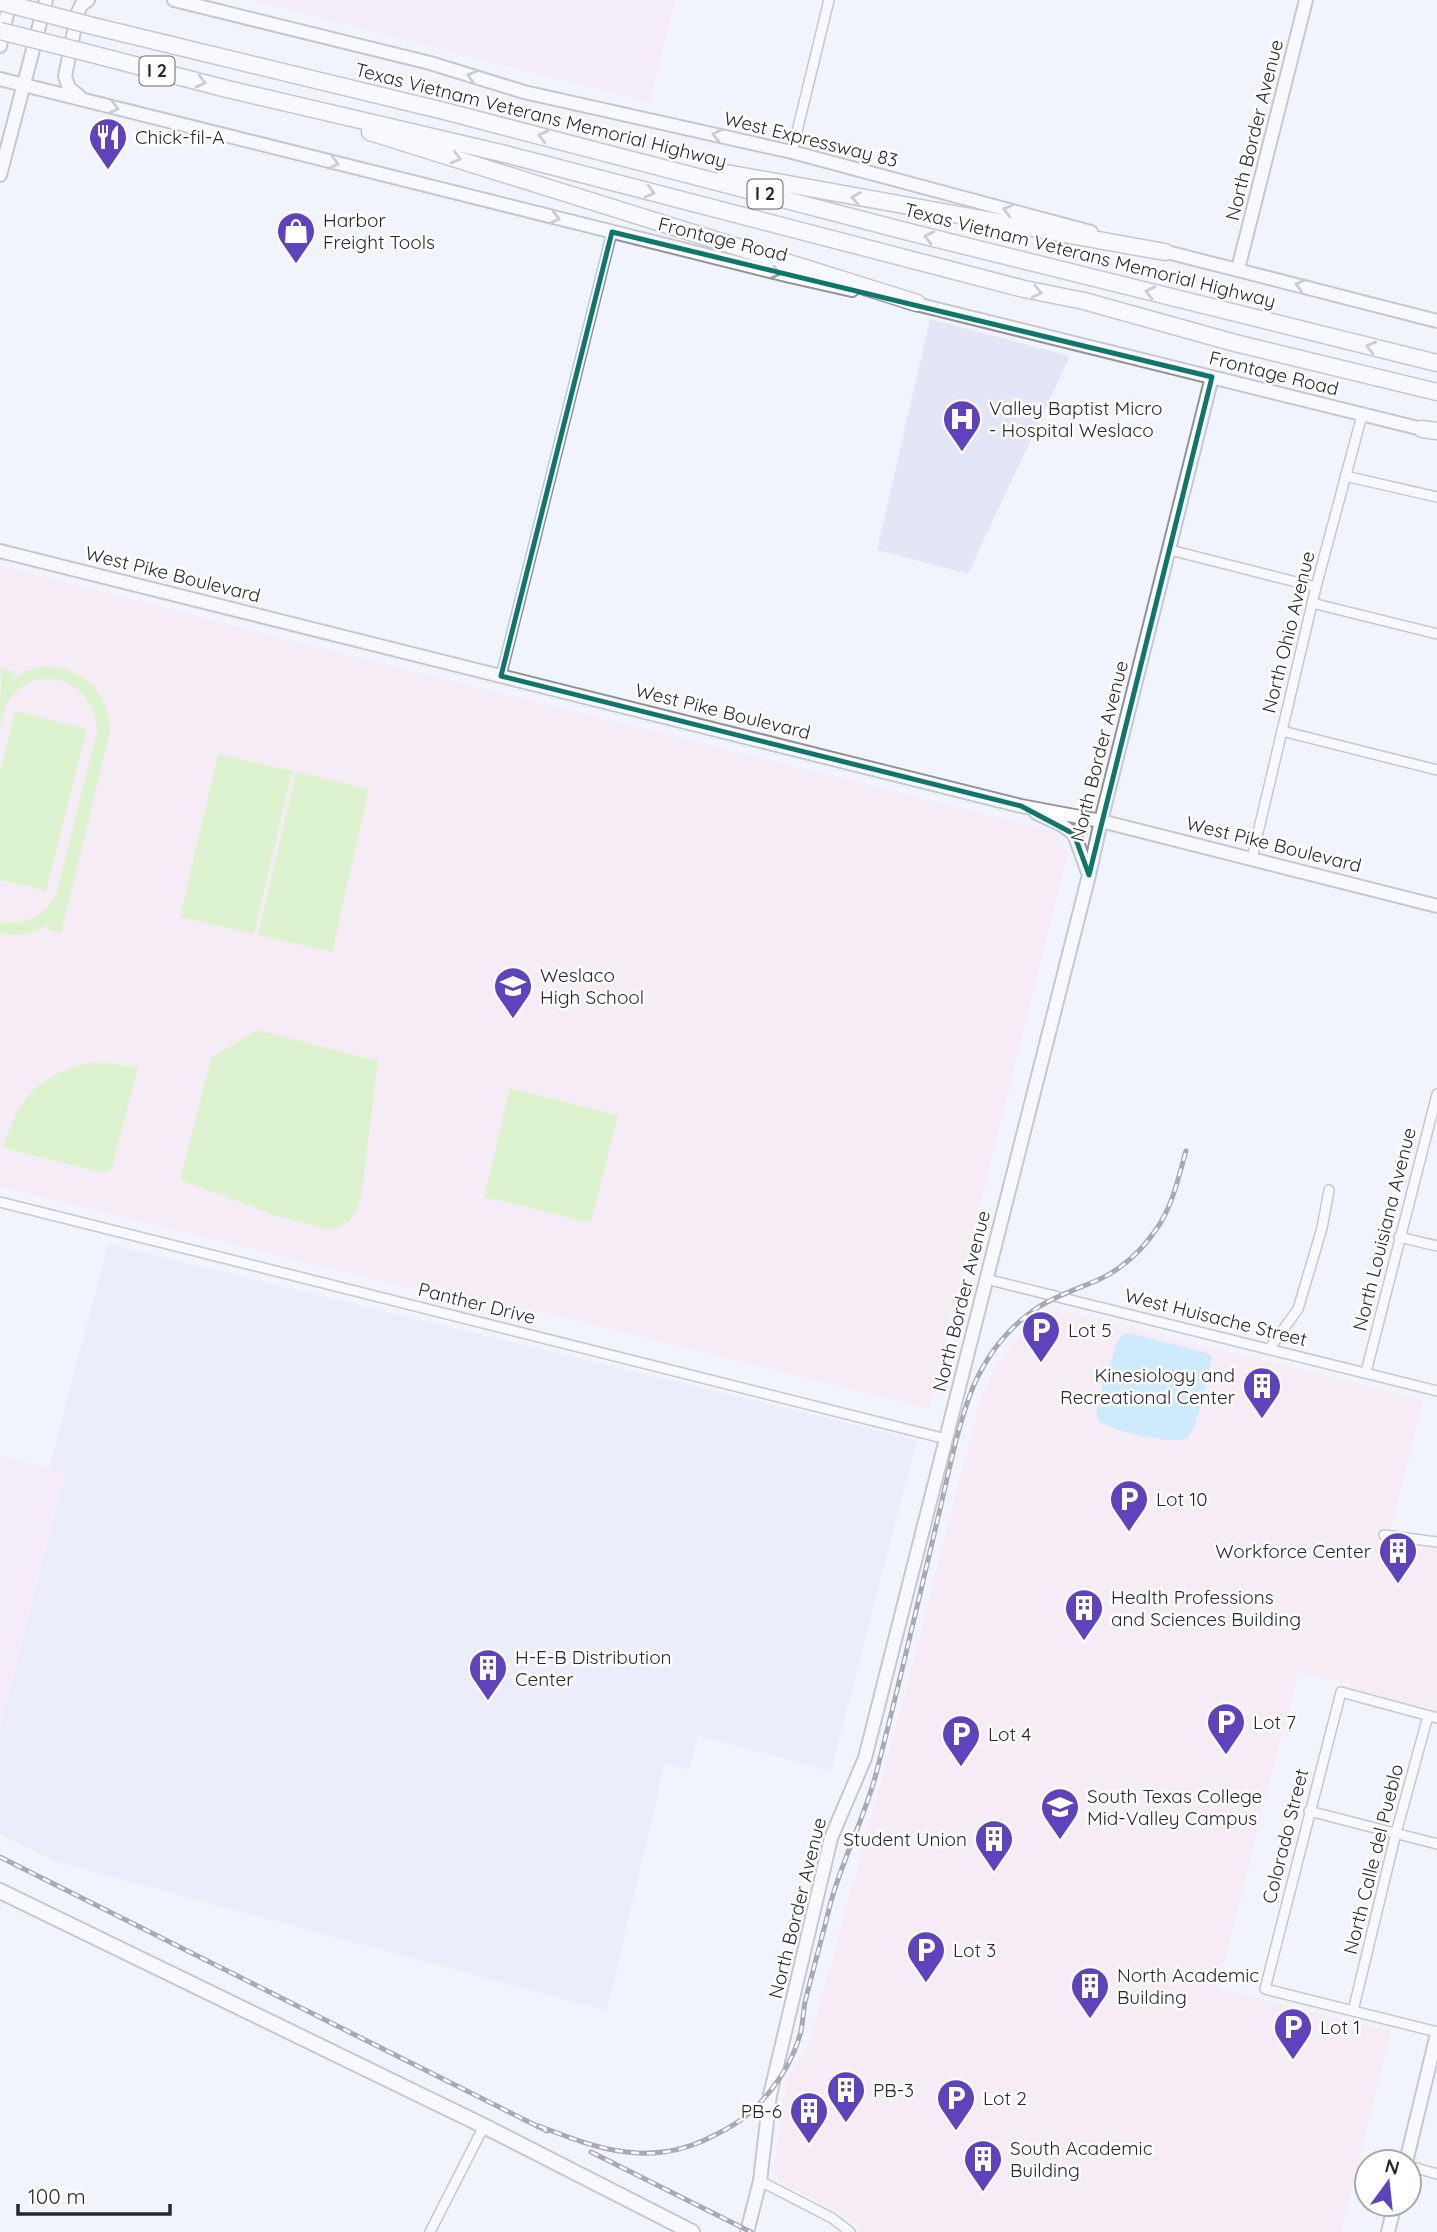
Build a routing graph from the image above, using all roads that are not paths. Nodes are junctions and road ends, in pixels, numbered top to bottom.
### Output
1 (10, 0) edge
2 (46, 0) edge
3 (88, 0) edge
4 (174, 0) edge
5 (829, 0) edge
6 (1306, 0) edge
7 (0, 2) edge
8 (0, 31) edge
9 (0, 46) edge
10 (0, 79) edge
11 (22, 85) junction
12 (227, 89) junction
13 (89, 101) junction
14 (600, 150) junction
15 (792, 152) junction
16 (0, 174) edge
17 (612, 232) junction
18 (1165, 252) junction
19 (1238, 269) junction
20 (917, 303) junction
21 (1437, 321) edge
22 (1437, 363) edge
23 (1212, 377) junction
24 (1437, 392) edge
25 (1362, 415) junction
26 (1432, 431) edge
27 (1345, 476) junction
28 (1437, 497) edge
29 (1170, 550) junction
30 (0, 551) edge
31 (1316, 587) junction
32 (1312, 603) junction
33 (1437, 634) edge
34 (501, 676) junction
35 (1282, 731) junction
36 (1437, 770) edge
37 (1021, 806) junction
38 (1101, 821) junction
39 (1252, 858) junction
40 (1089, 875) junction
41 (1437, 905) edge
42 (1437, 1094) edge
43 (1329, 1190) dead end
44 (0, 1202) edge
45 (1399, 1237) junction
46 (1437, 1246) edge
47 (986, 1279) junction
48 (1269, 1349) junction
49 (1366, 1372) junction
50 (1437, 1391) edge
51 (946, 1439) junction
52 (1384, 1535) dead end
53 (1437, 1542) edge
54 (1433, 1717) edge
55 (1309, 1811) junction
56 (1396, 1833) junction
57 (1437, 1844) edge
58 (0, 1891) edge
59 (1353, 2011) junction
60 (1437, 2033) edge
61 (484, 2126) junction
62 (1408, 2148) edge
63 (760, 2181) junction
64 (430, 2232) edge
65 (692, 2232) edge
66 (747, 2232) edge
67 (850, 2232) edge

1 - 9 street
2 - 11 street
3 - 13 street
15 -> 4 street, West Expressway 83
5 - 15 street
6 - 19 street, North Border Avenue
14 -> 7 highway, Texas Vietnam Veterans Memorial Highway / I 2, bridge
8 -> 12 highway, I 2, bridge
10 - 11 street, Frontage Road
11 - 13 street, Frontage Road
11 - 16 street
12 -> 20 highway
12 -> 24 highway, I 2
13 -> 17 street, Frontage Road
18 -> 14 highway
22 -> 14 highway, Texas Vietnam Veterans Memorial Highway / I 2
18 -> 15 street, West Expressway 83
17 -> 20 street, Frontage Road
17 - 34 street
18 - 19 street, West Expressway 83
21 -> 19 street, West Expressway 83
20 - 23 street, Frontage Road
23 - 25 street, Frontage Road
23 - 29 street, North Border Avenue
25 - 26 street, Frontage Road
25 - 27 street, North Ohio Avenue
27 - 28 street
27 - 31 street, North Ohio Avenue
29 - 31 street
29 - 38 street, North Border Avenue
30 - 34 street, West Pike Boulevard
31 - 32 street, North Ohio Avenue
32 - 33 street
32 - 35 street, North Ohio Avenue
34 - 37 street, West Pike Boulevard
35 - 36 street
35 - 39 street, North Ohio Avenue
37 - 38 street, West Pike Boulevard
37 - 40 street
38 - 39 street, West Pike Boulevard
38 - 40 street, North Border Avenue
39 - 41 street, West Pike Boulevard
40 - 47 street, North Border Avenue
42 - 45 street, North Louisiana Avenue
43 - 48 street
44 - 51 street, Panther Drive
45 - 46 street
45 - 49 street, North Louisiana Avenue
47 - 48 street, West Huisache Street
47 - 51 street, North Border Avenue
48 - 49 street, West Huisache Street
49 - 50 street, West Huisache Street
51 - 63 street, North Border Avenue
52 - 53 street
54 - 55 street, Colorado Street
54 - 56 street, North Calle del Pueblo
55 - 56 street
55 - 59 street, Colorado Street
56 - 57 street
56 - 59 street, North Calle del Pueblo
58 - 61 main road
59 - 60 street
60 - 62 street
61 - 64 street
61 - 65 main road
63 - 66 street, North Border Avenue
63 - 67 street

